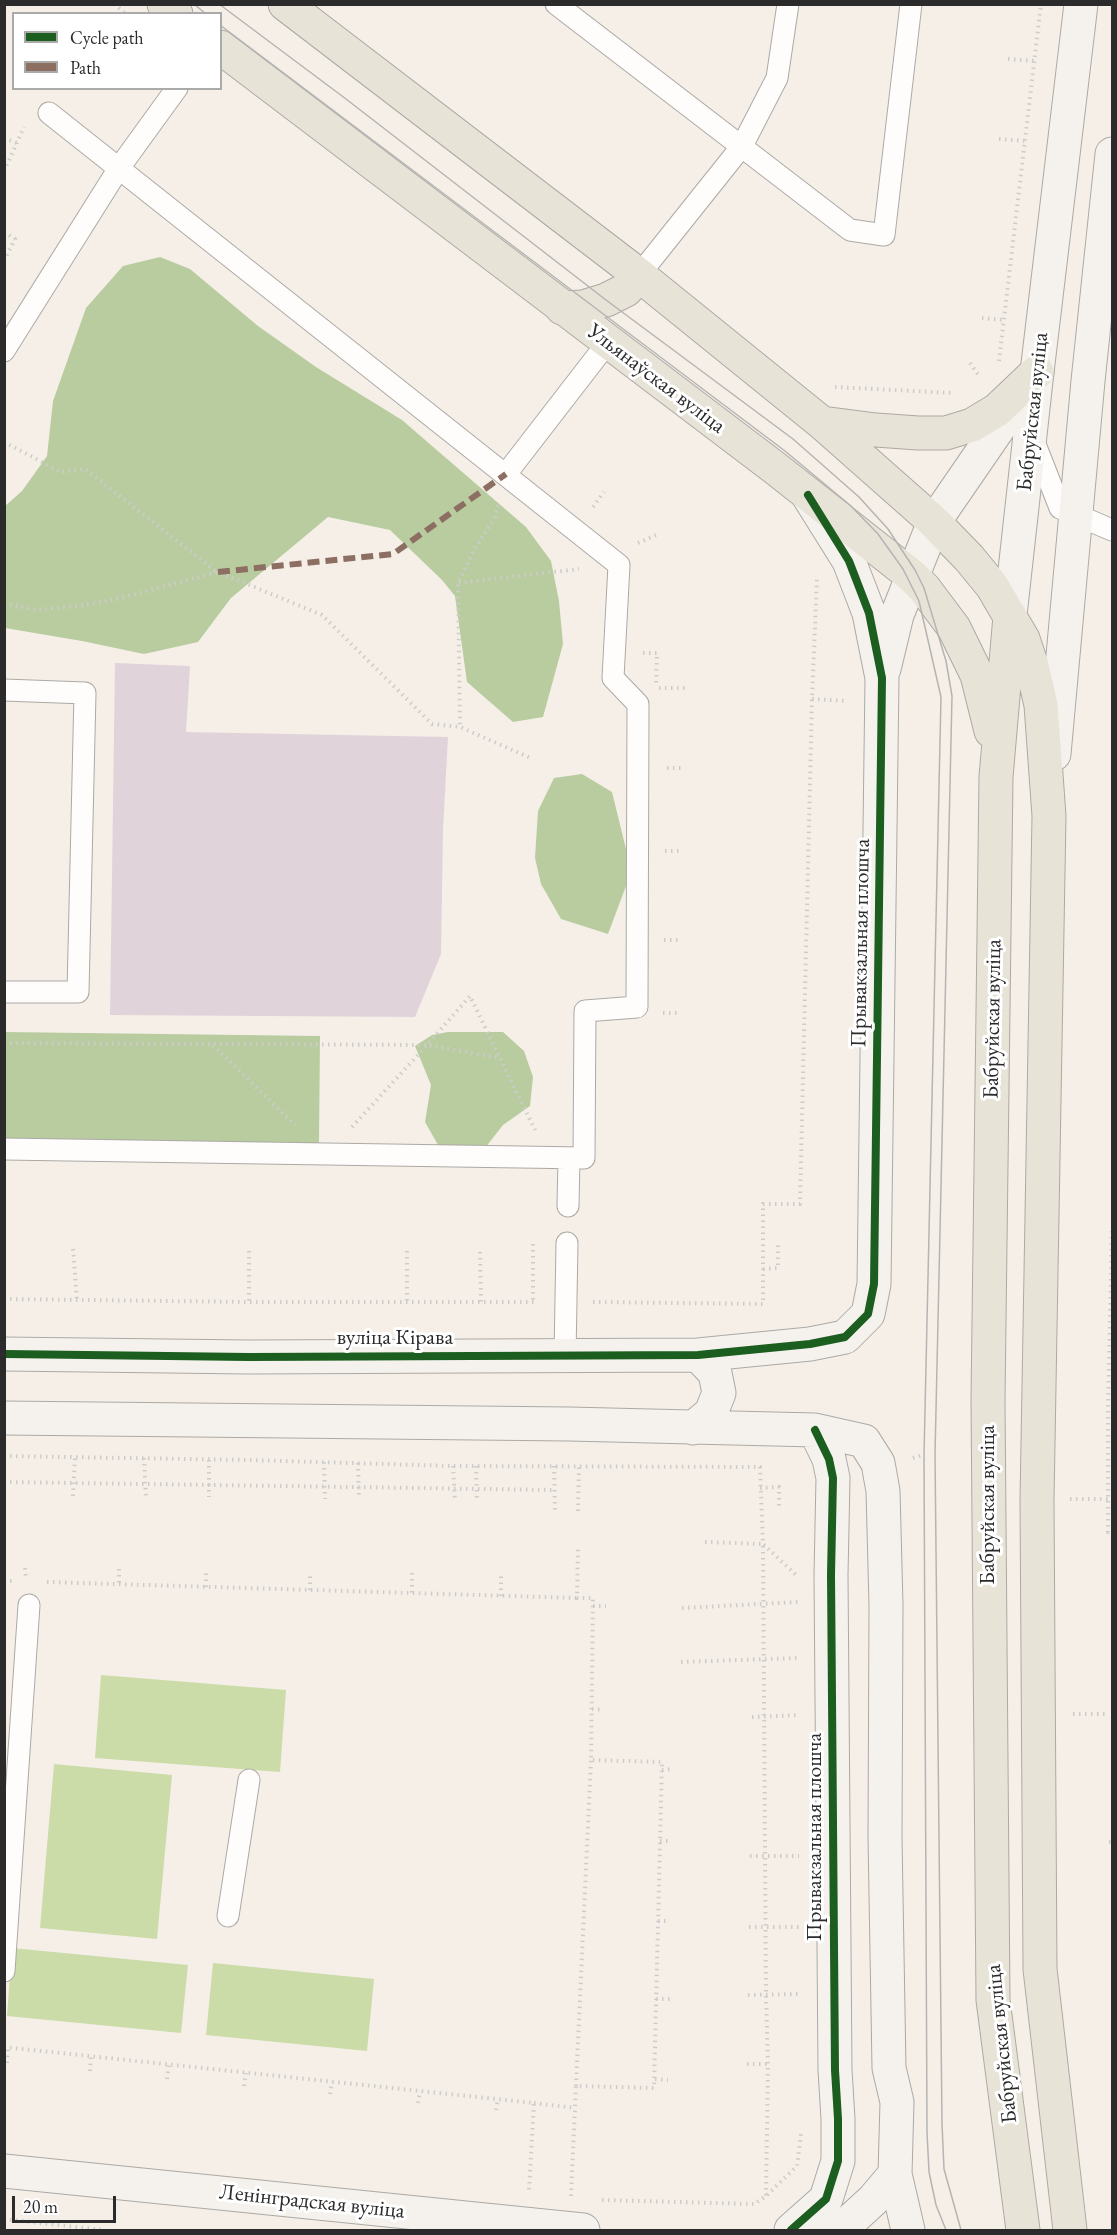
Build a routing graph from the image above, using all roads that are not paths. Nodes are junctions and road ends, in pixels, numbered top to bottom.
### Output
1 (285, 4) edge
2 (556, 4) edge
3 (788, 4) edge
4 (910, 4) edge
5 (1082, 4) edge
6 (222, 49) edge
7 (176, 90) edge
8 (49, 113) dead end
9 (742, 146) junction
10 (1113, 153) edge
11 (119, 168) junction
12 (639, 275) junction
13 (562, 308) junction
14 (608, 342) junction
15 (4, 351) edge
16 (1037, 372) junction
17 (822, 423) junction
18 (1031, 433) junction
19 (506, 474) junction
20 (808, 495) junction
21 (1076, 514) junction
22 (934, 522) junction
23 (1113, 530) edge
24 (912, 576) junction
25 (1010, 615) junction
26 (882, 678) junction
27 (4, 690) edge
28 (996, 777) junction
29 (1049, 816) junction
30 (4, 992) edge
31 (4, 1149) edge
32 (559, 1158) junction
33 (568, 1206) dead end
34 (567, 1243) dead end
35 (784, 1346) joint
36 (4, 1353) edge
37 (698, 1355) junction
38 (565, 1356) junction
39 (4, 1418) edge
40 (693, 1428) junction
41 (815, 1431) junction
42 (29, 1605) dead end
43 (249, 1780) dead end
44 (228, 1917) dead end
45 (4, 1971) edge
46 (4, 2171) edge
47 (895, 2175) junction
48 (584, 2230) edge
49 (791, 2230) edge
50 (828, 2230) edge
51 (908, 2230) edge
52 (1023, 2230) edge
53 (1070, 2230) edge

1 - 12 main road
2 - 9 lane
3 - 9 lane
4 - 9 lane
5 - 16 street, Бабруйская вуліца
6 - 13 main road, Ульянаўская вуліца
7 - 11 lane
8 - 11 lane
9 - 12 lane
10 - 21 street, Бабруйская вуліца
11 - 15 lane
11 - 19 lane
12 - 13 main road
12 - 17 main road
13 - 14 main road, Ульянаўская вуліца
14 - 19 lane
14 - 20 main road, Ульянаўская вуліца
16 - 17 main road
16 - 18 street, Бабруйская вуліца
16 - 22 street
17 - 22 main road
18 - 21 lane
18 - 25 street, Бабруйская вуліца
19 - 32 lane
20 - 24 main road, Ульянаўская вуліца
20 - 26 street, Прывакзальная плошча
21 - 23 lane
21 - 29 street, Бабруйская вуліца
22 - 24 street
22 - 25 main road
24 - 26 street
24 - 28 main road, Ульянаўская вуліца
25 - 28 main road
25 - 29 main road, Бабруйская вуліца
26 - 35 street, Прывакзальная плошча
27 - 30 lane
28 - 52 main road, Бабруйская вуліца
29 - 53 main road, Бабруйская вуліца
31 - 32 lane
32 - 33 lane
34 - 38 lane
35 - 37 street, вуліца Кірава
36 - 38 street, вуліца Кірава
37 - 38 street, вуліца Кірава
37 - 40 street
39 - 40 street
40 - 41 street
41 - 47 street
41 - 49 street, Прывакзальная плошча
42 - 45 lane
43 - 44 lane
46 - 48 street, Ленінградская вуліца
47 - 50 street
47 - 51 street

